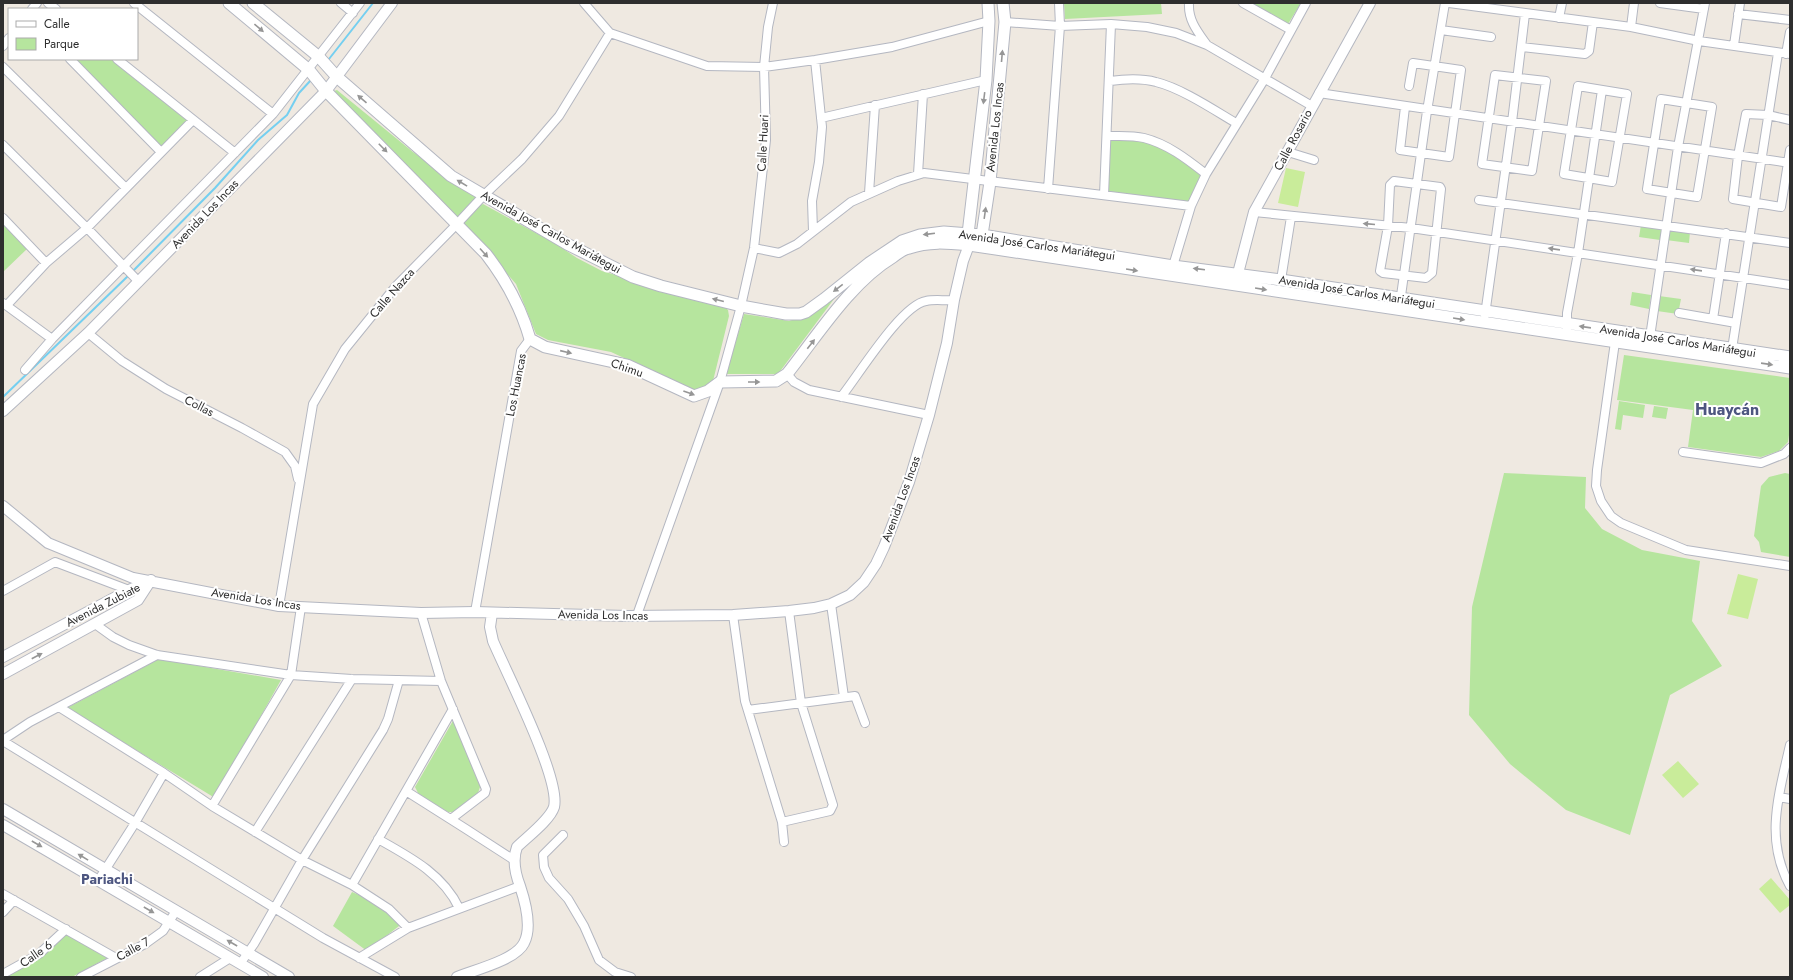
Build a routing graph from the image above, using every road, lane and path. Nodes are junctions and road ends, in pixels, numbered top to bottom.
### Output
1 (134, 3) edge
2 (229, 3) edge
3 (253, 3) edge
4 (341, 3) edge
5 (360, 3) edge
6 (392, 3) edge
7 (584, 3) edge
8 (773, 3) edge
9 (988, 3) edge
10 (1003, 3) edge
11 (1059, 3) edge
12 (1189, 3) edge
13 (1243, 3) edge
14 (1306, 3) edge
15 (1370, 3) edge
16 (1445, 3) edge
17 (1449, 3) edge
18 (1562, 3) edge
19 (1634, 3) edge
20 (1660, 3) edge
21 (1740, 3) edge
22 (1704, 6) edge
23 (353, 13) junction
24 (1525, 14) junction
25 (1738, 14) junction
26 (1559, 18) junction
27 (1790, 20) edge
28 (990, 21) junction
29 (1005, 22) junction
30 (1593, 22) junction
31 (1111, 24) junction
32 (1060, 26) junction
33 (1631, 27) junction
34 (1291, 30) junction
35 (1441, 30) junction
36 (610, 33) junction
37 (1491, 37) dead end
38 (1790, 37) edge
39 (1699, 41) junction
40 (1207, 45) junction
41 (1734, 45) junction
42 (1521, 47) junction
43 (1785, 54) edge
44 (319, 57) junction
45 (71, 60) edge
46 (118, 60) edge
47 (815, 60) junction
48 (3, 67) edge
49 (764, 67) junction
50 (1435, 67) junction
51 (309, 70) junction
52 (337, 77) junction
53 (1518, 78) junction
54 (986, 80) junction
55 (1264, 80) junction
56 (1110, 81) junction
57 (1409, 86) dead end
58 (1602, 90) junction
59 (326, 91) junction
60 (1319, 93) junction
61 (923, 94) junction
62 (1686, 102) junction
63 (875, 105) junction
64 (1312, 106) junction
65 (1405, 107) junction
66 (1428, 111) junction
67 (273, 114) junction
68 (1455, 114) junction
69 (1768, 115) junction
70 (821, 118) junction
71 (1489, 119) junction
72 (193, 120) junction
73 (1790, 120) edge
74 (1512, 122) junction
75 (1236, 123) junction
76 (1538, 126) junction
77 (1570, 131) junction
78 (1595, 134) junction
79 (1107, 136) junction
80 (1620, 138) junction
81 (1653, 142) junction
82 (3, 145) edge
83 (1678, 147) junction
84 (1790, 150) edge
85 (1705, 151) junction
86 (161, 152) junction
87 (1288, 152) junction
88 (235, 153) junction
89 (1422, 153) junction
90 (1738, 156) junction
91 (1762, 159) junction
92 (1314, 160) dead end
93 (1789, 163) edge
94 (1506, 168) junction
95 (918, 174) junction
96 (1206, 174) junction
97 (1589, 178) junction
98 (974, 180) junction
99 (990, 182) junction
100 (1418, 184) junction
101 (126, 188) junction
102 (1048, 189) junction
103 (869, 193) junction
104 (1671, 193) junction
105 (1104, 195) junction
106 (483, 196) junction
107 (1479, 200) dead end
108 (1500, 203) junction
109 (1754, 204) junction
110 (1191, 206) junction
111 (1254, 212) junction
112 (1584, 214) junction
113 (1291, 217) junction
114 (3, 218) edge
115 (457, 224) junction
116 (1667, 225) junction
117 (1388, 226) junction
118 (87, 228) junction
119 (1411, 228) junction
120 (813, 231) junction
121 (1437, 232) junction
122 (1726, 233) junction
123 (982, 235) junction
124 (1749, 237) junction
125 (968, 240) junction
126 (1494, 240) junction
127 (1790, 243) edge
128 (754, 248) junction
129 (1578, 253) junction
130 (46, 263) junction
131 (1662, 265) junction
132 (124, 266) junction
133 (1174, 266) junction
134 (1720, 274) junction
135 (1404, 276) junction
136 (1743, 277) junction
137 (1237, 280) junction
138 (1281, 280) junction
139 (139, 282) junction
140 (1790, 285) edge
141 (954, 300) junction
142 (5, 304) edge
143 (1400, 305) junction
144 (741, 306) junction
145 (1679, 313) dead end
146 (1484, 317) junction
147 (1713, 319) junction
148 (1736, 323) junction
149 (1566, 330) junction
150 (1621, 332) junction
151 (88, 333) junction
152 (1650, 337) junction
153 (52, 339) junction
154 (530, 339) junction
155 (1615, 342) junction
156 (1732, 349) junction
157 (1790, 357) edge
158 (1790, 368) edge
159 (25, 370) dead end
160 (787, 374) junction
161 (720, 382) junction
162 (842, 398) junction
163 (3, 411) edge
164 (929, 415) junction
165 (1790, 448) edge
166 (1684, 452) dead end
167 (299, 484) junction
168 (3, 506) edge
169 (1790, 566) edge
170 (151, 580) junction
171 (129, 590) junction
172 (3, 592) edge
173 (831, 604) junction
174 (279, 606) junction
175 (301, 607) junction
176 (789, 611) junction
177 (475, 612) junction
178 (421, 613) junction
179 (492, 613) junction
180 (637, 615) junction
181 (733, 615) junction
182 (95, 624) junction
183 (157, 655) junction
184 (3, 657) edge
185 (3, 674) edge
186 (291, 675) junction
187 (352, 679) junction
188 (399, 680) junction
189 (441, 681) junction
190 (844, 698) junction
191 (801, 703) junction
192 (59, 707) junction
193 (453, 709) junction
194 (748, 710) junction
195 (865, 723) dead end
196 (3, 740) edge
197 (1790, 745) edge
198 (1788, 762) edge
199 (164, 773) junction
200 (406, 791) junction
201 (1779, 797) junction
202 (1790, 799) edge
203 (212, 806) junction
204 (3, 810) edge
205 (451, 819) junction
206 (782, 822) junction
207 (135, 823) junction
208 (3, 825) edge
209 (254, 832) junction
210 (563, 835) dead end
211 (378, 839) junction
212 (784, 842) dead end
213 (302, 860) junction
214 (514, 860) junction
215 (105, 870) junction
216 (98, 881) junction
217 (352, 885) junction
218 (520, 886) junction
219 (1790, 886) edge
220 (3, 894) edge
221 (14, 900) junction
222 (275, 907) junction
223 (459, 908) junction
224 (176, 911) junction
225 (3, 912) edge
226 (170, 922) junction
227 (408, 928) junction
228 (66, 930) junction
229 (248, 953) junction
230 (116, 958) junction
231 (230, 958) junction
232 (360, 958) junction
233 (240, 964) junction
234 (3, 974) edge
235 (613, 974) edge
236 (81, 977) edge
237 (200, 977) edge
238 (263, 977) edge
239 (289, 977) edge
240 (395, 977) edge
241 (457, 977) edge
242 (631, 977) edge

1 - 67 street
2 -> 51 main road
3 - 44 main road, Avenida José Carlos Mariátegui
4 - 23 street
5 - 23 street
6 - 52 street, Avenida Los Incas
7 - 36 street
8 - 49 street, Calle Huari
9 - 28 main road, Avenida Los Incas
10 - 29 main road, Avenida Los Incas
11 - 32 street
12 - 40 street
13 - 34 street
14 - 34 street
15 - 60 street, Calle Rosario
16 - 35 street
17 - 24 street
18 - 26 street
19 - 33 street
20 - 22 street
21 - 25 street
22 - 39 street
23 - 44 street
24 - 26 street
24 - 42 street
25 - 27 street
25 - 41 street
26 - 30 street
28 - 47 street
28 - 54 main road, Avenida Los Incas
29 - 32 street
99 -> 29 main road, Avenida Los Incas
30 - 33 street
30 - 42 street
31 - 32 street
31 - 40 street
31 - 56 street
32 - 102 street
33 - 39 street
34 - 55 street
35 - 37 street
35 - 50 street
36 - 49 street
36 - 106 street, Calle Nazca
38 - 43 street
39 - 41 street
39 - 62 street
40 - 55 street
41 - 43 street
42 - 53 street
43 - 69 street
44 - 51 street
44 - 52 main road, Avenida José Carlos Mariátegui
45 - 86 street
46 - 72 street
47 - 49 street
47 - 70 street
48 - 101 street
49 - 128 street, Calle Huari
50 - 57 street
50 - 66 street
50 - 68 street
51 - 59 main road
51 - 67 street
52 - 59 street, Avenida Los Incas
106 -> 52 main road, Avenida José Carlos Mariátegui
53 - 71 street
53 - 74 street
53 - 76 street
54 - 61 street
54 -> 98 main road, Avenida Los Incas
55 - 64 street
55 - 75 street
56 - 75 street
56 - 79 street
58 - 77 street
58 - 78 street
58 - 80 street
59 -> 115 main road, Los Huancas
59 - 139 street, Avenida Los Incas
60 - 64 street, Calle Rosario
60 - 65 street
61 - 63 street
61 - 95 street
62 - 81 street
62 - 83 street
62 - 85 street
63 - 70 street
63 - 103 street
64 - 87 street, Calle Rosario
65 - 66 street
65 - 89 street
66 - 68 street
66 - 89 street
67 - 88 street
68 - 71 street
68 - 89 street
69 - 73 street
69 - 90 street
69 - 91 street
70 - 120 street
71 - 74 street
71 - 94 street
72 - 86 street
72 - 88 street
74 - 76 street
74 - 94 street
75 - 96 street
76 - 77 street
76 - 94 street
77 - 78 street
77 - 97 street
78 - 80 street
78 - 97 street
79 - 96 street
79 - 105 street
80 - 81 street
80 - 97 street
81 - 83 street
81 - 104 street
82 - 118 street
83 - 85 street
83 - 104 street
84 - 93 street
85 - 90 street
85 - 104 street
86 - 101 street
87 - 92 street
87 - 111 street, Calle Rosario
88 - 132 street
89 - 100 street
90 - 91 street
90 - 109 street
91 - 93 street
91 - 109 street
93 - 109 street
94 - 108 street
95 - 98 street
95 - 103 street
96 - 110 street
97 - 112 street
98 - 99 street
98 - 125 main road, Avenida Los Incas
99 - 102 street
123 -> 99 main road, Avenida Los Incas
100 - 117 street
100 - 119 street
100 - 121 street
101 - 118 street
102 - 105 street
103 - 120 street
104 - 116 street
105 - 110 street
106 - 115 street, Calle Nazca
144 -> 106 main road, Avenida José Carlos Mariátegui
107 - 108 street
108 - 112 street
108 - 126 street
109 - 124 street
110 - 133 street
111 - 113 street
111 - 137 street, Calle Rosario
112 - 116 street
112 - 129 street
117 -> 113 street
113 - 138 street
114 - 130 street
115 -> 154 main road, Los Huancas
115 - 167 street, Calle Nazca
116 - 122 street
116 - 131 street
117 - 119 street
117 - 135 street
118 - 130 street
118 - 132 street
119 - 121 street
119 - 135 street
120 - 128 street
121 - 126 street
121 - 135 street
122 - 124 street
122 - 134 street
123 - 125 main road, Avenida José Carlos Mariátegui
123 - 133 main road, Avenida José Carlos Mariátegui
124 - 127 street
124 - 136 street
125 -> 137 main road, Avenida José Carlos Mariátegui
125 - 141 street, Avenida Los Incas
125 -> 144 main road, Avenida José Carlos Mariátegui
160 -> 125 main road, Avenida José Carlos Mariátegui
129 -> 126 street
126 - 146 street
128 - 144 street, Calle Huari
129 - 131 street
129 - 149 street
130 - 142 street
134 -> 131 street
131 - 152 street
132 - 139 street
132 - 153 street
137 -> 133 main road, Avenida José Carlos Mariátegui
134 - 136 street
134 - 147 street
135 - 143 street
136 - 140 street
136 - 148 street
137 - 138 main road, Avenida José Carlos Mariátegui
137 -> 143 main road, Avenida José Carlos Mariátegui
138 - 143 main road, Avenida José Carlos Mariátegui
139 - 151 street, Avenida Los Incas
141 - 162 street
141 - 164 street, Avenida Los Incas
142 - 153 street
143 - 146 main road, Avenida José Carlos Mariátegui
144 - 161 street, Calle Huari
145 - 147 street
146 - 149 main road, Avenida José Carlos Mariátegui
147 - 148 street
148 - 156 street
150 -> 149 main road, Avenida José Carlos Mariátegui
149 - 155 main road, Avenida José Carlos Mariátegui
150 - 152 main road, Avenida José Carlos Mariátegui
150 - 155 street
151 - 163 street, Avenida Los Incas
151 - 167 street, Collas
152 - 156 main road, Avenida José Carlos Mariátegui
153 - 159 street
154 -> 161 main road, Chimu
154 - 177 street, Los Huancas
155 -> 158 main road, Avenida José Carlos Mariátegui
155 - 169 street
156 - 157 main road, Avenida José Carlos Mariátegui
161 -> 160 main road
160 - 162 street
161 - 180 street, Calle Huari
162 - 164 street
164 - 173 street, Avenida Los Incas
165 - 166 street
167 - 174 street, Calle Nazca
168 - 170 street, Avenida Los Incas
170 - 171 street, Avenida Zubiate
170 - 174 street, Avenida Los Incas
170 - 182 street, Avenida Zubiate
171 - 172 street
171 - 184 street, Avenida Zubiate
173 - 176 street, Avenida Los Incas
173 - 190 street
174 - 175 street, Avenida Los Incas
175 - 178 street, Avenida Los Incas
175 - 186 street
176 - 181 street, Avenida Los Incas
176 - 191 street
177 - 178 street, Avenida Los Incas
177 - 179 street, Avenida Los Incas
178 - 189 street
179 - 180 street, Avenida Los Incas
179 - 214 street
180 - 181 street, Avenida Los Incas
181 - 194 street
182 - 183 street
185 -> 182 street, Avenida Zubiate
183 - 186 street
183 - 192 street
186 - 187 street
186 - 203 street
187 - 188 street
187 - 209 street
188 - 189 street
188 - 213 street
189 - 193 street
190 - 191 street
190 - 195 street
191 - 194 street
191 - 206 street
192 - 196 street
192 - 199 street
193 - 200 street
193 - 205 street
194 - 206 street
196 - 207 street
197 - 198 street
198 - 201 street
199 - 203 street
199 - 207 street
200 - 205 street
200 - 211 street
201 - 202 street
201 - 219 street
203 - 209 street
215 -> 204 street
205 - 214 street
206 - 212 street
207 - 215 street
207 - 222 street
208 -> 216 street
209 - 213 street
210 - 235 street
211 - 217 street
211 - 223 street
213 - 217 street
213 - 222 street
214 - 218 street
215 - 216 street
215 - 224 street
216 -> 226 street
217 - 227 street
218 - 223 street
218 - 241 street
220 - 221 street
221 - 225 street
221 - 228 street
222 - 229 street
222 - 232 street
223 - 227 street
224 - 226 street, Calle 7
229 -> 224 street
226 - 230 street, Calle 7
226 - 231 street
227 - 232 street
228 - 230 street
228 - 234 street, Calle 6
229 - 233 street
229 - 239 street
230 - 236 street, Calle 7
231 - 233 street
231 - 237 street
232 - 240 street
233 - 238 street
235 - 242 street

